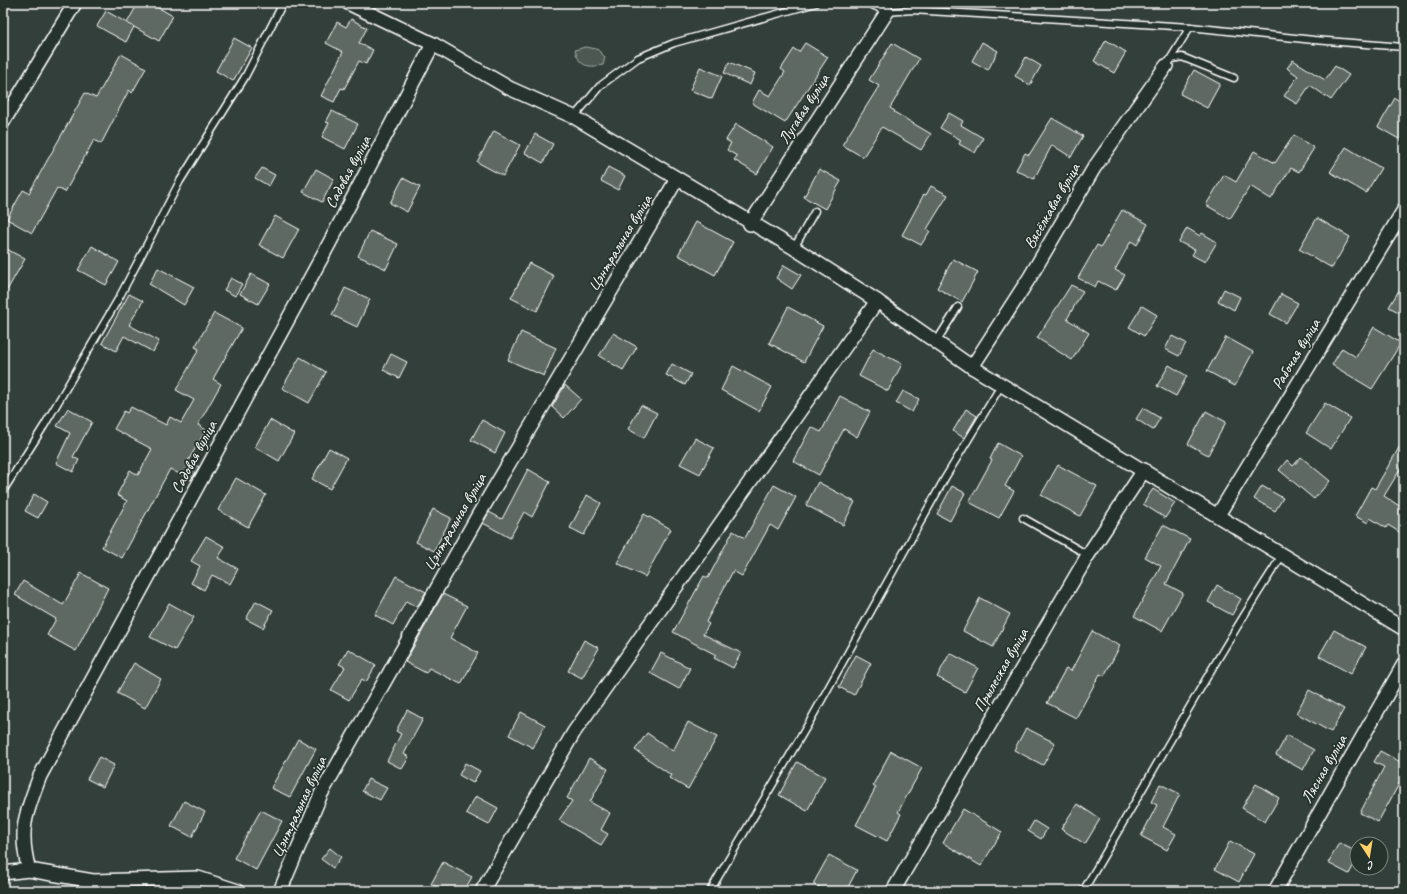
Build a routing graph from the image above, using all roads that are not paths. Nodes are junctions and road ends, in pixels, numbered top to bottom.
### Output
1 (75, 3) edge
2 (283, 3) edge
3 (348, 3) edge
4 (816, 3) edge
5 (868, 3) edge
6 (887, 12) junction
7 (1190, 27) junction
8 (433, 44) junction
9 (1404, 47) edge
10 (1166, 66) junction
11 (1234, 78) dead end
12 (574, 116) junction
13 (3, 122) edge
14 (677, 179) junction
15 (1404, 210) edge
16 (815, 211) dead end
17 (750, 224) junction
18 (794, 248) junction
19 (877, 301) junction
20 (958, 307) dead end
21 (936, 342) junction
22 (972, 367) junction
23 (1002, 384) junction
24 (1144, 470) junction
25 (3, 492) edge
26 (1218, 515) junction
27 (1023, 518) dead end
28 (1282, 554) junction
29 (1088, 555) junction
30 (1404, 629) edge
31 (1404, 664) edge
32 (29, 870) junction
33 (3, 873) edge
34 (238, 891) edge
35 (280, 891) edge
36 (482, 891) edge
37 (710, 891) edge
38 (893, 891) edge
39 (1083, 891) edge
40 (1274, 891) edge

1 - 13 street
2 - 25 lane
3 - 8 street
4 - 12 lane
5 - 6 lane
6 - 7 lane
6 - 17 street, Лугавая вуліца
7 - 9 lane
7 - 10 lane
8 - 12 street
8 - 32 street, Садовая вуліца
10 - 11 lane
10 - 22 street, Вясёлкавая вуліца
12 - 14 street
14 - 17 street
14 - 35 street, Цэнтральная вуліца
15 - 26 street, Рабочая вуліца
16 - 18 lane
17 - 18 street
18 - 19 street
19 - 21 street
19 - 36 street
20 - 21 lane
21 - 22 street
22 - 23 street
23 - 24 street
23 - 37 lane
24 - 26 street
24 - 29 street, Прылеская вуліца
26 - 28 street
27 - 29 lane
28 - 30 street
28 - 39 lane
29 - 38 street, Прылеская вуліца
31 - 40 street, Лясная вуліца
32 - 33 street
32 - 34 street

